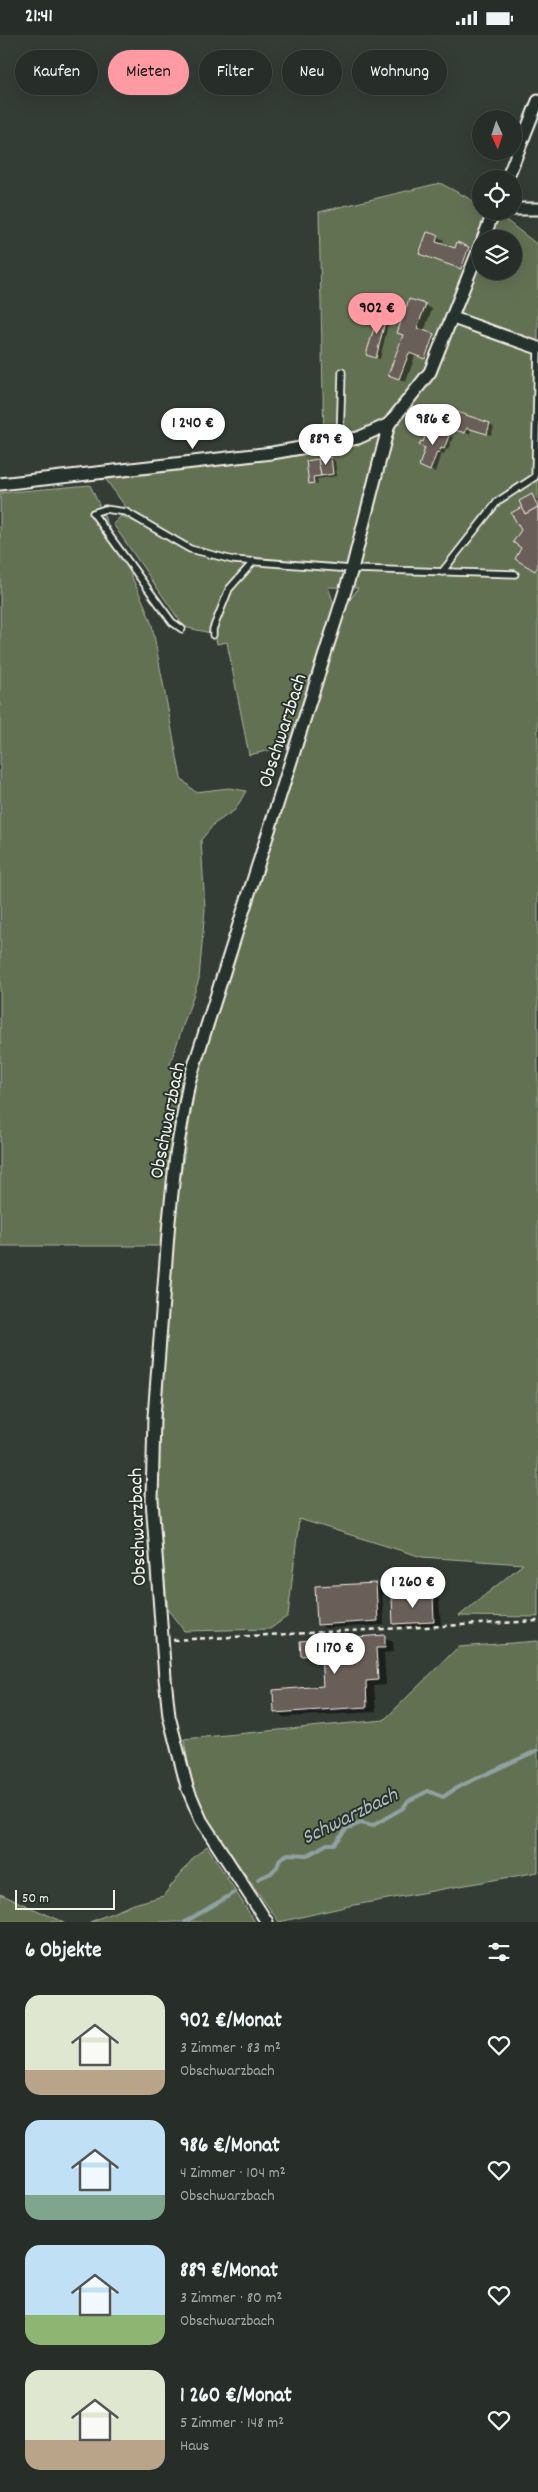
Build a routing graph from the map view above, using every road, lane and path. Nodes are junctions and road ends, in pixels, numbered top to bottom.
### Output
1 (538, 101) edge
2 (511, 170) edge
3 (522, 209) edge
4 (538, 209) edge
5 (472, 268) edge
6 (453, 318) junction
7 (538, 348) edge
8 (342, 372) dead end
9 (389, 424) junction
10 (340, 441) junction
11 (0, 484) edge
12 (254, 561) junction
13 (352, 569) junction
14 (442, 572) junction
15 (515, 574) dead end
16 (182, 629) dead end
17 (213, 635) dead end
18 (538, 1621) edge
19 (162, 1640) junction
20 (267, 1922) edge

1 - 2 street
3 - 4 street
5 - 6 street, Obschwarzbach
6 - 7 street
6 - 9 street, Obschwarzbach
7 - 14 lane
8 - 10 lane
9 - 10 street, Obschwarzbach
9 - 13 street, Obschwarzbach
10 - 11 street, Obschwarzbach
12 - 13 lane
12 - 16 lane
12 - 17 lane
13 - 14 lane
13 - 19 street, Obschwarzbach
14 - 15 lane
18 - 19 path
19 - 20 street, Obschwarzbach

